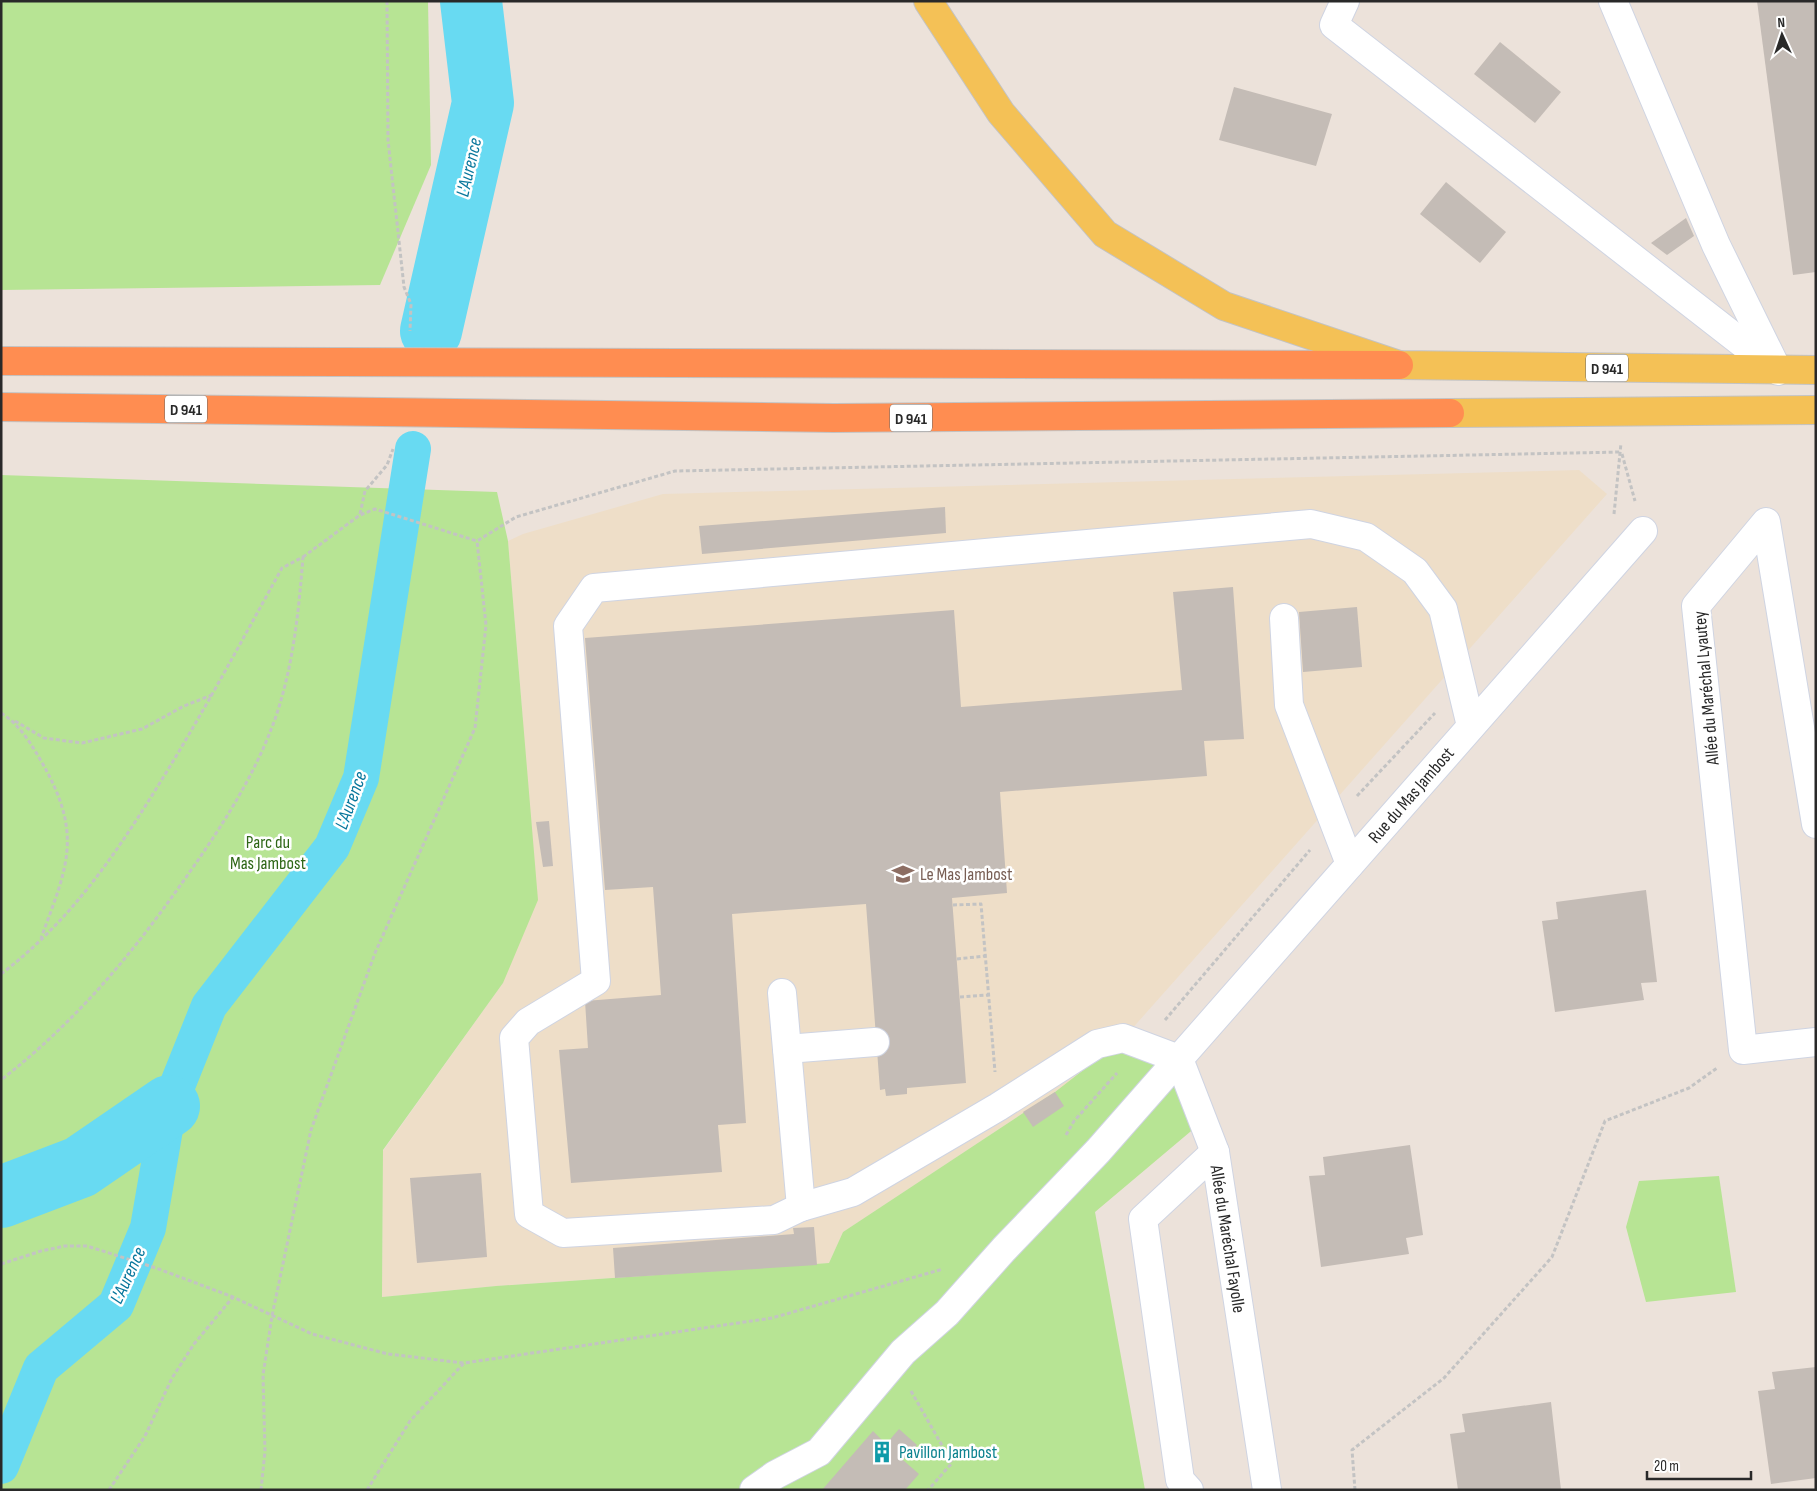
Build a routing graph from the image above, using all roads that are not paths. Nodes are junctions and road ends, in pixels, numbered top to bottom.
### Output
1 (928, 1) edge
2 (1345, 1) edge
3 (1612, 1) edge
4 (1, 361) edge
5 (1399, 365) junction
6 (1816, 370) edge
7 (1778, 371) junction
8 (1, 407) edge
9 (1816, 410) edge
10 (1450, 412) joint
11 (1643, 530) road end
12 (1284, 618) dead end
13 (1471, 726) junction
14 (1816, 824) edge
15 (1350, 864) junction
16 (782, 993) dead end
17 (875, 1042) dead end
18 (1816, 1042) edge
19 (787, 1049) junction
20 (1178, 1059) junction
21 (1215, 1152) junction
22 (801, 1207) junction
23 (754, 1490) edge
24 (1189, 1490) edge
25 (1267, 1490) edge

1 - 5 main road
2 - 7 street
3 - 7 street
4 - 5 highway, D 941
5 - 7 main road, D 941
6 - 7 main road, D 941
8 - 10 highway, D 941
9 - 10 main road, D 941
11 - 13 street, Rue du Mas Jambost
12 - 15 street
13 - 15 street, Rue du Mas Jambost
13 - 22 street
14 - 18 street, Allée du Maréchal Lyautey
15 - 20 street, Rue du Mas Jambost
16 - 19 street
17 - 19 street
19 - 22 street
20 - 21 street
20 - 22 street
20 - 23 street, Rue du Mas Jambost
21 - 24 street, Allée du Maréchal Fayolle
21 - 25 street, Allée du Maréchal Fayolle

